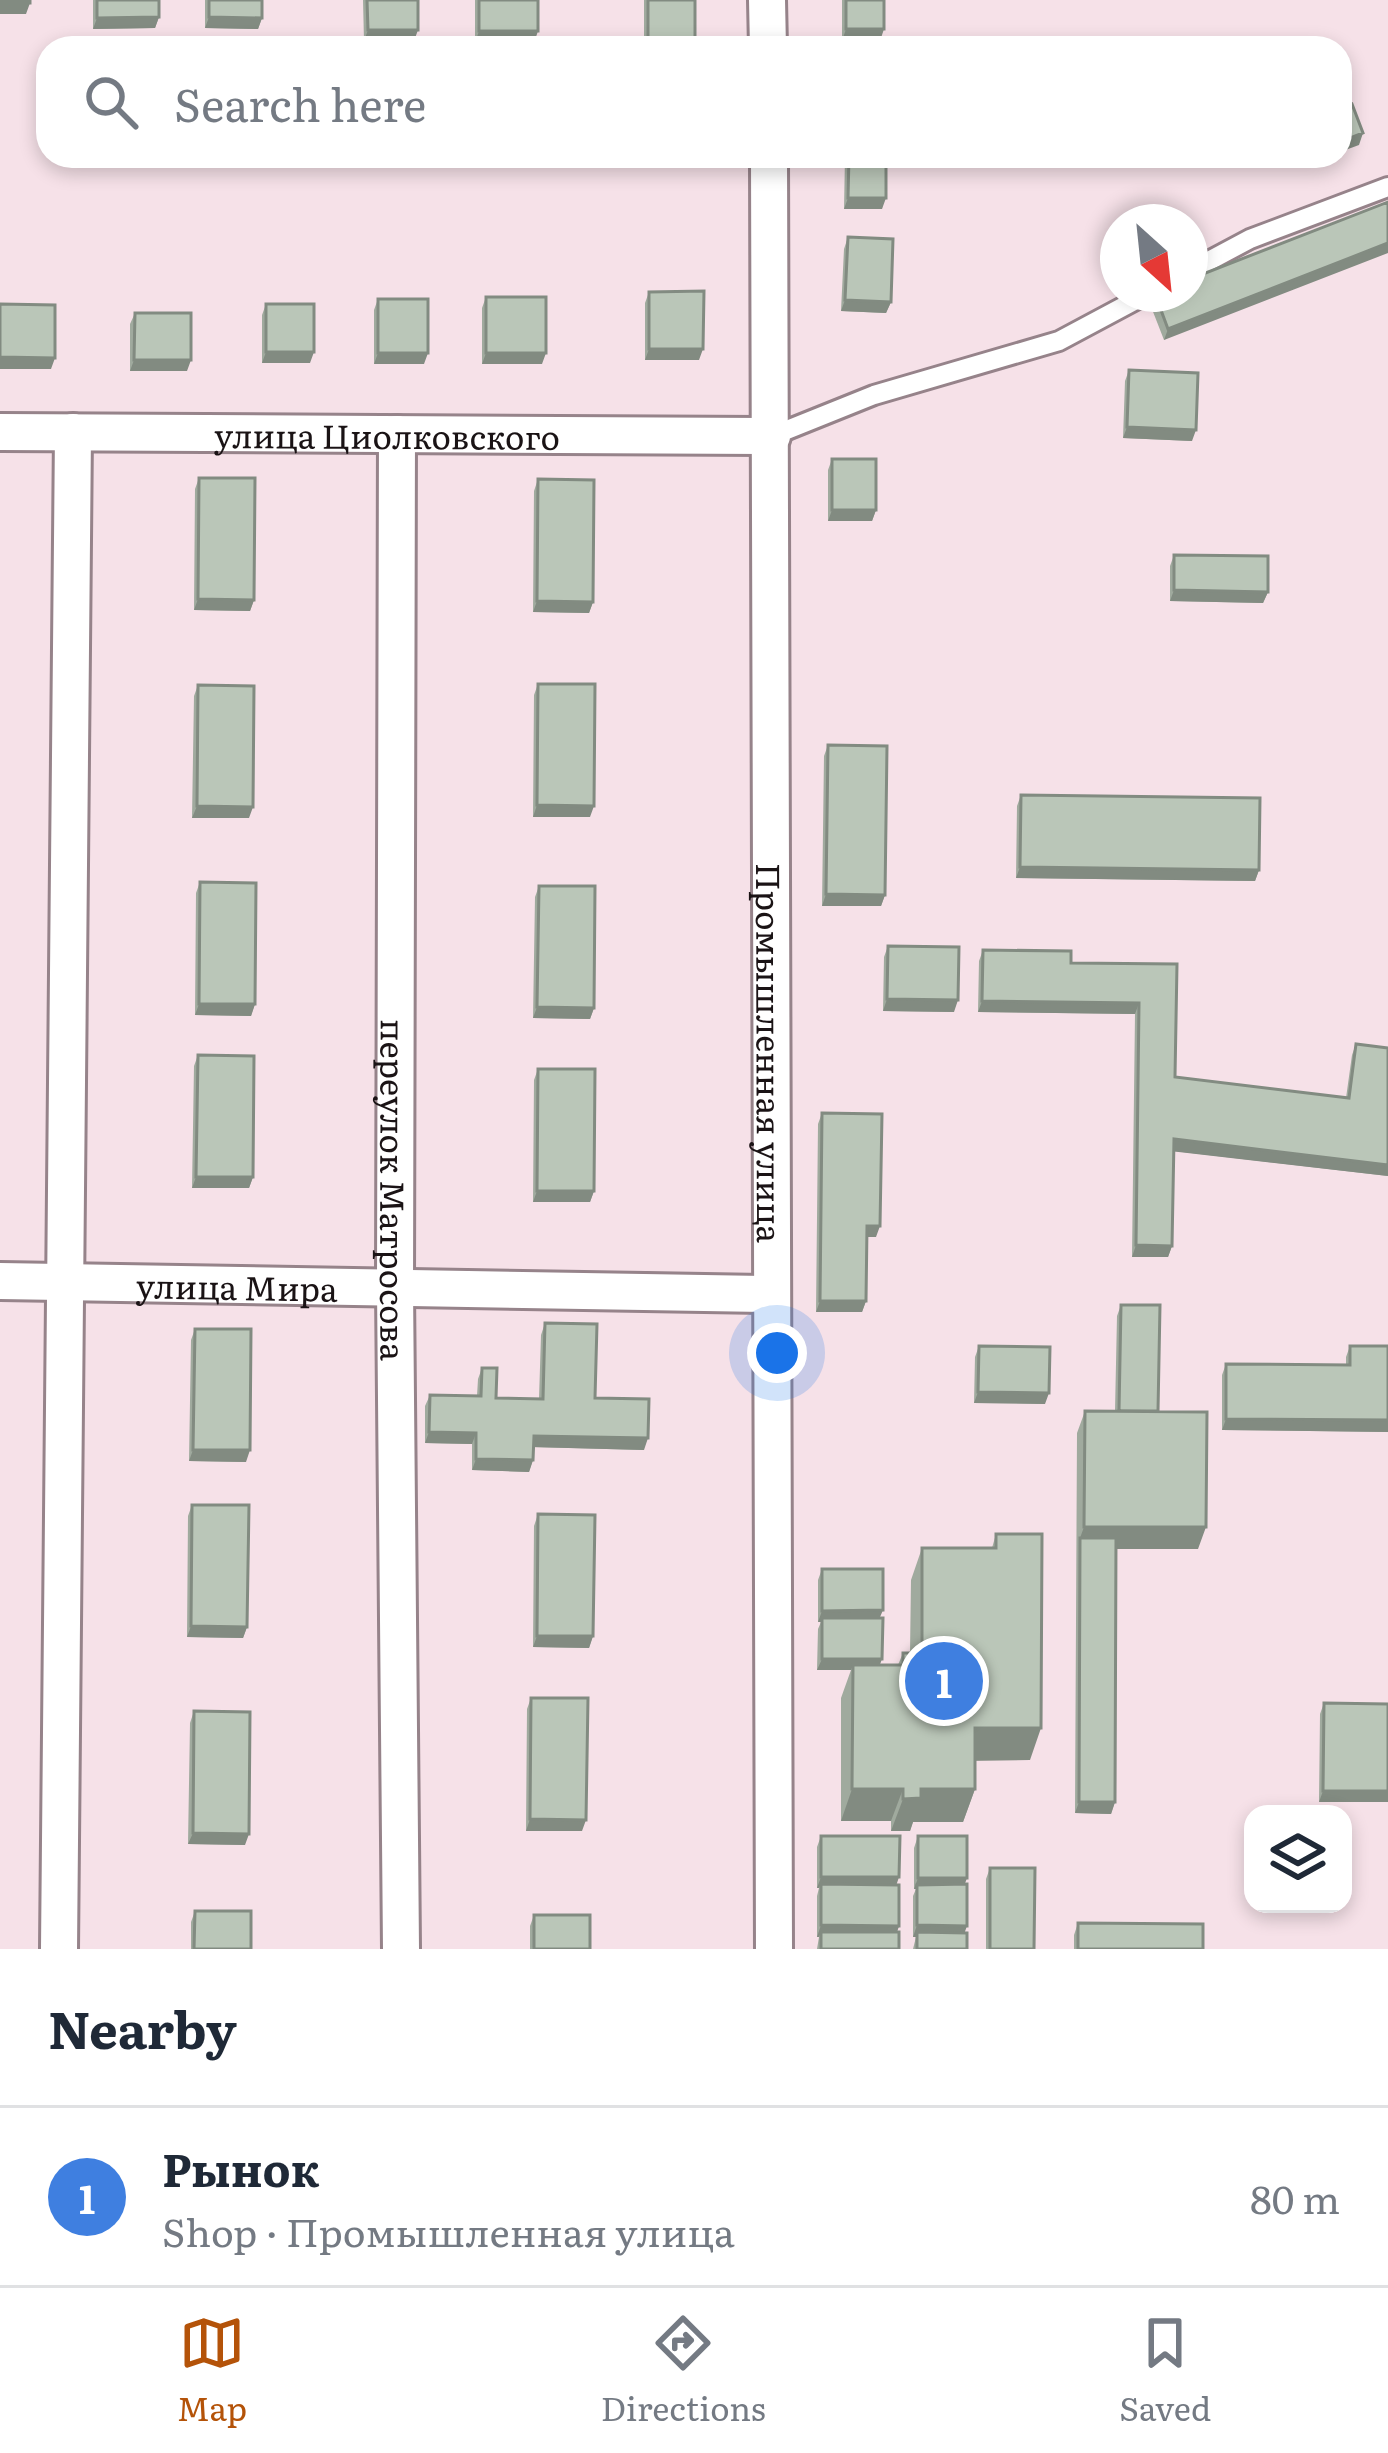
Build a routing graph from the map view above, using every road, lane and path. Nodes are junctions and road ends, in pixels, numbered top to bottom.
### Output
1 (767, 0) edge
2 (768, 36) edge
3 (769, 168) edge
4 (1388, 187) edge
5 (1208, 261) edge
6 (1113, 312) edge
7 (0, 432) edge
8 (73, 432) junction
9 (398, 434) junction
10 (772, 436) junction
11 (0, 1281) edge
12 (65, 1282) junction
13 (395, 1288) junction
14 (765, 1294) dead end
15 (59, 1949) edge
16 (401, 1949) edge
17 (775, 1949) edge

1 - 2 street
3 - 10 street, Промышленная улица
4 - 5 lane
6 - 10 lane
7 - 8 street, улица Циолковского
8 - 9 street, улица Циолковского
8 - 12 street
9 - 10 street, улица Циолковского
9 - 13 street, переулок Матросова
10 - 17 street, Промышленная улица
11 - 12 street, улица Мира
12 - 13 street, улица Мира
12 - 15 street
13 - 14 street, улица Мира
13 - 16 street, переулок Матросова

